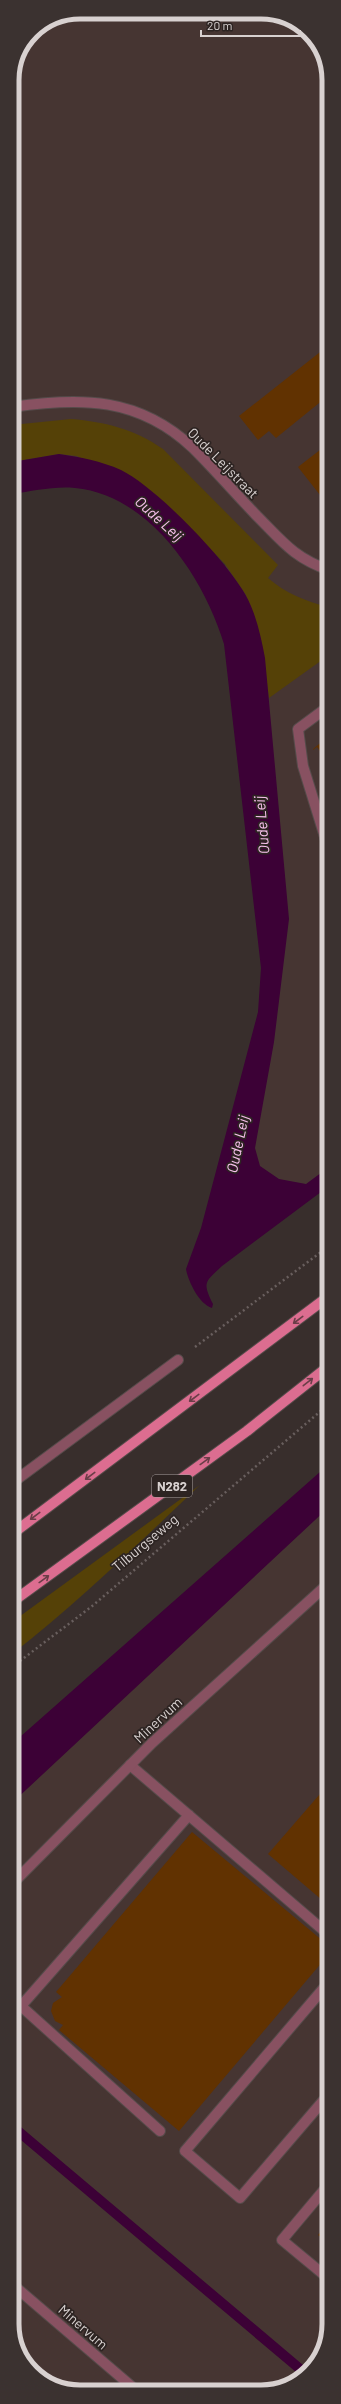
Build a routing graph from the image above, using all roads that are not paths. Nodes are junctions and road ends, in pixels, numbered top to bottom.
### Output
1 (19, 406) edge
2 (322, 567) edge
3 (322, 711) edge
4 (322, 827) edge
5 (322, 1301) edge
6 (178, 1360) road end
7 (322, 1372) edge
8 (19, 1478) edge
9 (19, 1529) edge
10 (322, 1589) edge
11 (19, 1597) edge
12 (130, 1765) junction
13 (189, 1815) junction
14 (19, 1877) edge
15 (322, 1929) edge
16 (322, 1990) edge
17 (21, 2006) joint
18 (322, 2102) edge
19 (160, 2131) dead end
20 (322, 2192) edge
21 (322, 2273) edge
22 (19, 2290) edge
23 (131, 2385) edge

1 - 2 street, Oude Leijstraat
3 - 4 street
5 -> 9 main road
6 - 8 street
11 -> 7 main road, Tilburgseweg / N282
10 - 12 street, Minervum
12 - 13 street
12 - 14 street, Minervum
13 - 15 street
13 - 17 street
16 - 18 street
17 - 19 street
20 - 21 street
22 - 23 street, Minervum

